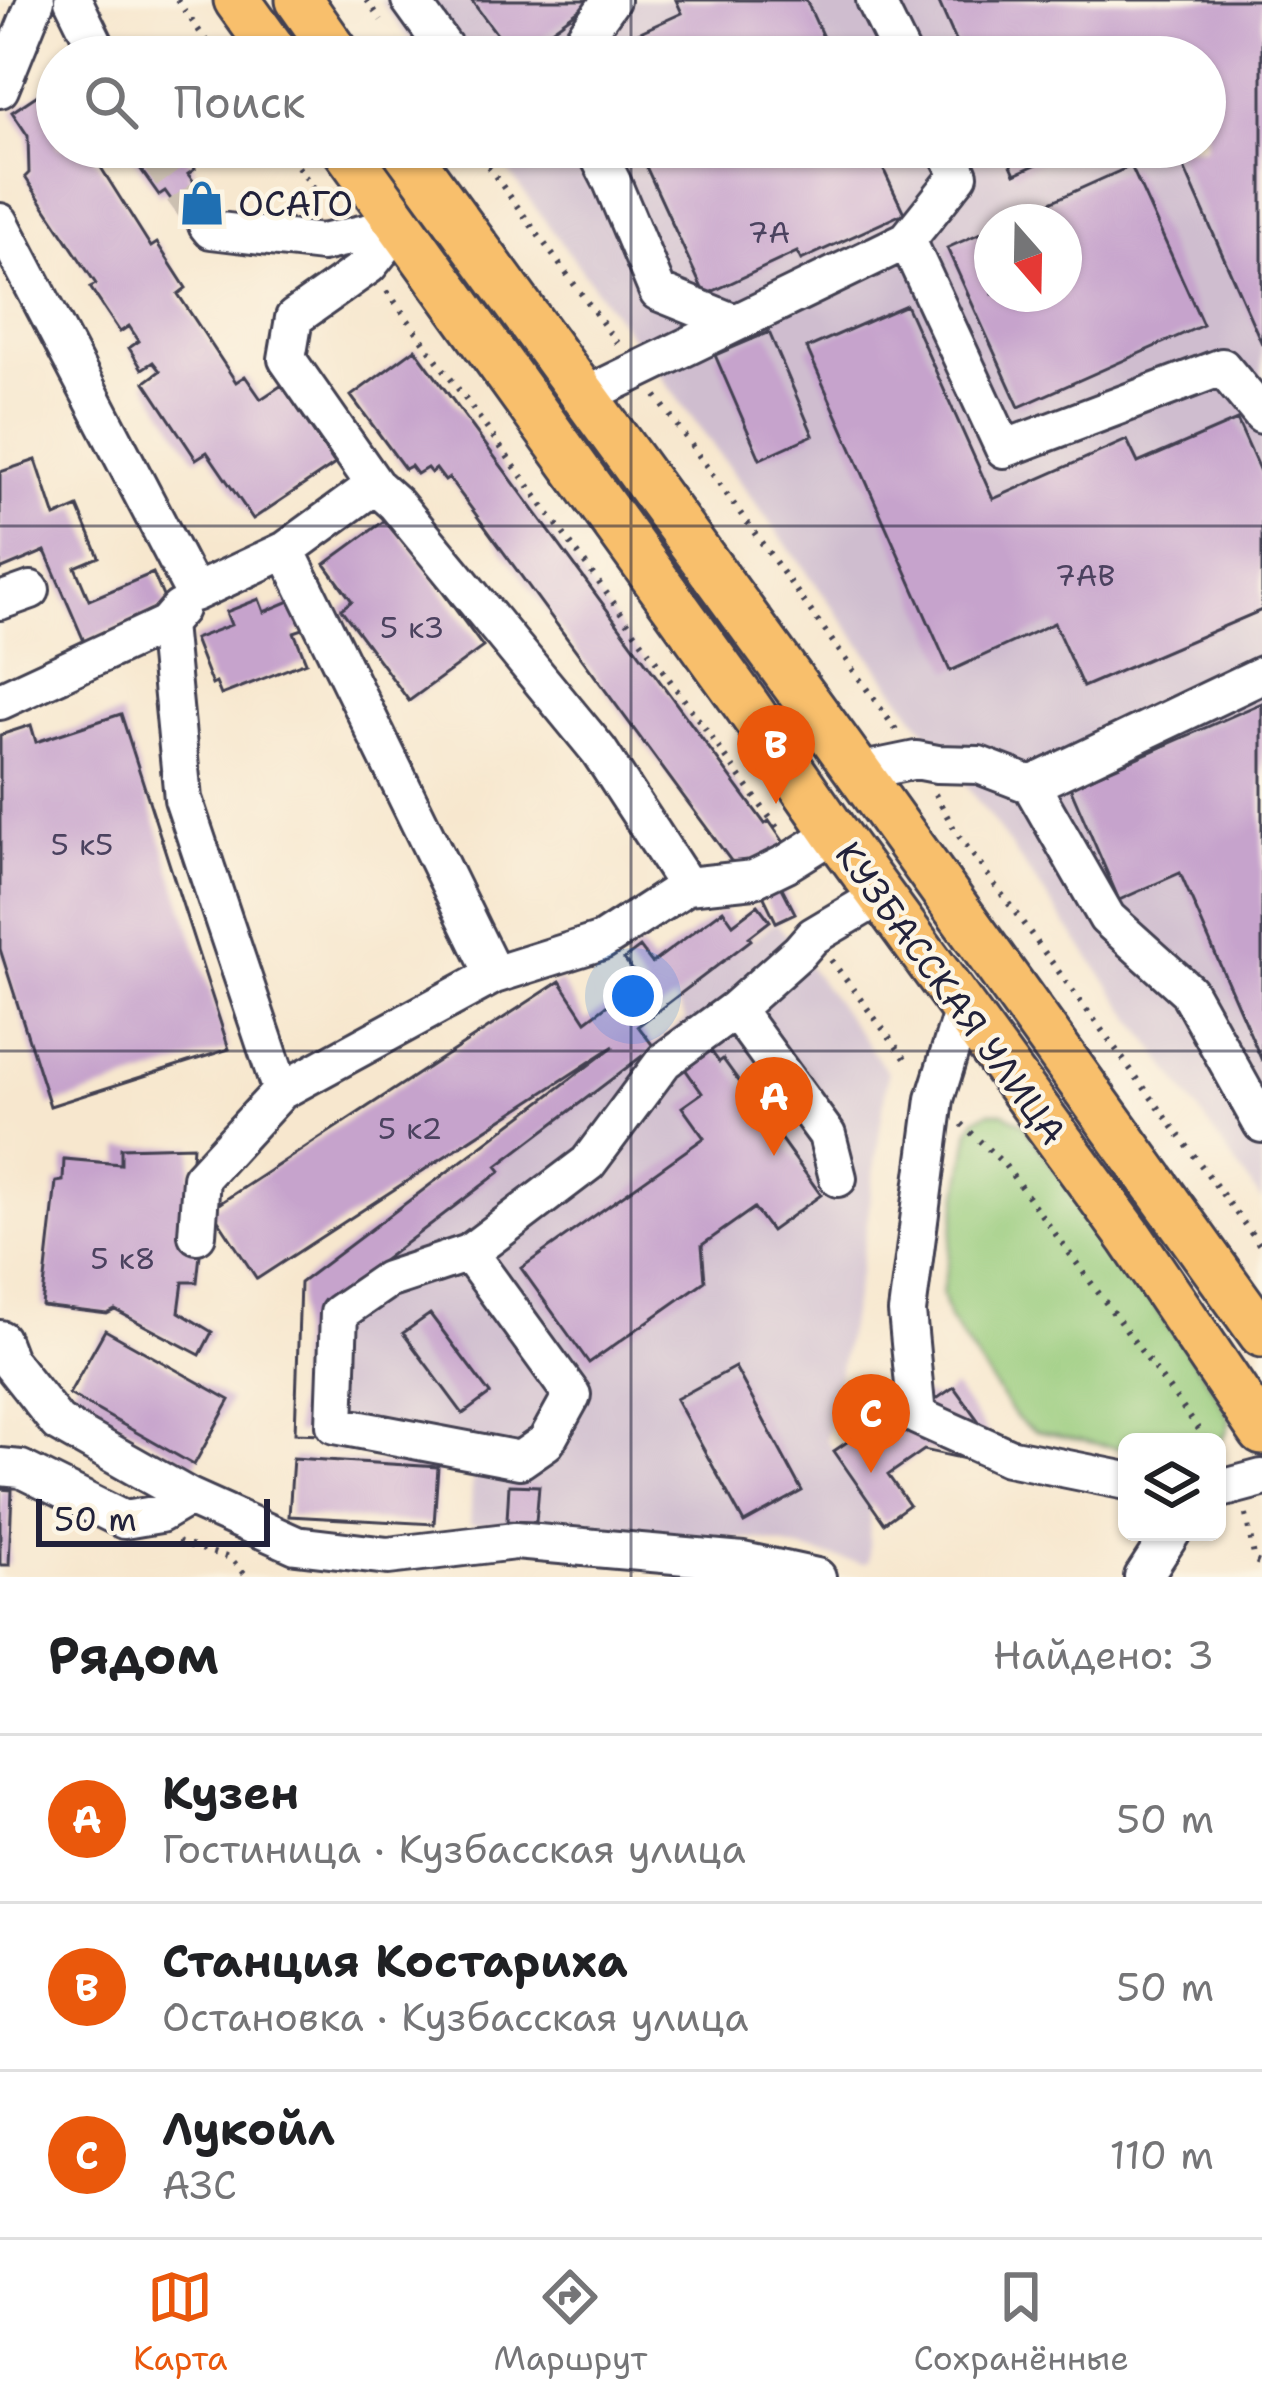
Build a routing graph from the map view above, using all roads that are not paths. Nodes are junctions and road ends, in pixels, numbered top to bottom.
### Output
1 (36, 0) edge
2 (73, 0) edge
3 (237, 0) edge
4 (299, 0) edge
5 (410, 0) edge
6 (611, 0) edge
7 (875, 0) edge
8 (91, 36) edge
9 (263, 36) edge
10 (324, 36) edge
11 (436, 36) edge
12 (585, 36) edge
13 (892, 36) edge
14 (0, 89) edge
15 (359, 168) edge
16 (418, 168) edge
17 (605, 168) edge
18 (955, 168) edge
19 (0, 222) edge
20 (207, 224) tunnel mouth
21 (401, 226) junction
22 (907, 240) junction
23 (359, 251) junction
24 (735, 323) junction
25 (585, 396) junction
26 (1262, 415) edge
27 (375, 485) junction
28 (286, 550) junction
29 (194, 593) junction
30 (166, 624) junction
31 (1262, 675) edge
32 (0, 700) edge
33 (858, 772) junction
34 (1031, 785) junction
35 (835, 833) junction
36 (687, 886) junction
37 (882, 895) junction
38 (494, 975) junction
39 (735, 1009) junction
40 (963, 1009) junction
41 (280, 1091) junction
42 (1262, 1124) edge
43 (838, 1178) dead end
44 (197, 1235) dead end
45 (469, 1253) junction
46 (1262, 1334) edge
47 (0, 1339) edge
48 (1262, 1432) edge
49 (0, 1467) edge
50 (1262, 1478) edge
51 (1118, 1479) edge
52 (1226, 1488) edge
53 (188, 1497) junction
54 (1166, 1541) edge
55 (817, 1577) edge
56 (1143, 1577) edge

1 - 14 lane
2 - 8 lane
3 - 9 main road
4 - 10 main road
5 - 11 lane
6 - 12 lane
7 - 13 lane
15 - 21 main road, КУЗБАССКАЯ УЛИЦА
16 - 25 main road, КУЗБАССКАЯ УЛИЦА
17 - 24 lane
18 - 22 lane
19 - 29 lane
20 - 23 lane
21 - 23 lane
21 - 35 main road, КУЗБАССКАЯ УЛИЦА
22 - 24 lane
22 - 26 lane
23 - 27 lane
24 - 25 lane
25 - 33 main road, КУЗБАССКАЯ УЛИЦА
27 - 28 lane
27 - 36 lane
28 - 29 lane
28 - 38 lane
29 - 30 lane
30 - 32 lane
30 - 41 lane
31 - 34 lane
33 - 34 lane
33 - 46 main road, КУЗБАССКАЯ УЛИЦА
34 - 42 lane
35 - 36 lane
35 - 37 main road, КУЗБАССКАЯ УЛИЦА
36 - 38 lane
37 - 39 lane
37 - 40 main road, КУЗБАССКАЯ УЛИЦА
38 - 41 lane
39 - 43 lane
39 - 45 lane
40 - 48 main road, КУЗБАССКАЯ УЛИЦА
40 - 51 lane
41 - 44 lane
45 - 45 lane
47 - 53 lane
49 - 53 lane
50 - 52 lane
53 - 55 lane
54 - 56 lane

